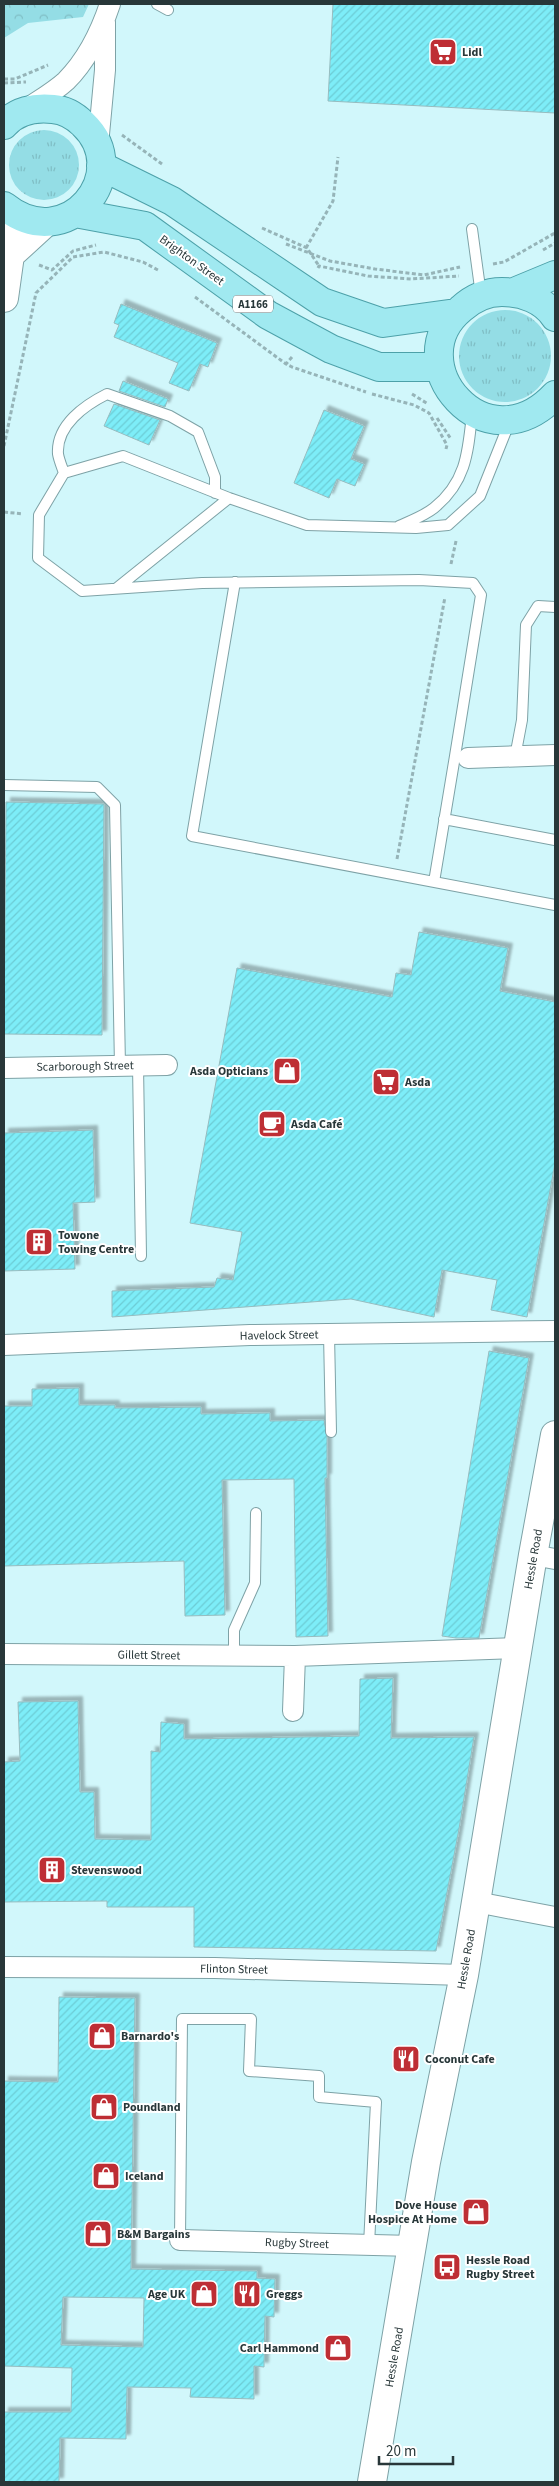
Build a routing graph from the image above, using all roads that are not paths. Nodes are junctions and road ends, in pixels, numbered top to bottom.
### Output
1 (157, 4) edge
2 (168, 10) dead end
3 (107, 12) edge
4 (10, 119) edge
5 (106, 151) junction
6 (4, 206) edge
7 (75, 213) junction
8 (4, 219) edge
9 (45, 223) junction
10 (472, 229) dead end
11 (10, 255) junction
12 (555, 275) edge
13 (514, 292) junction
14 (482, 296) junction
15 (4, 298) edge
16 (456, 313) junction
17 (555, 317) edge
18 (440, 366) junction
19 (551, 406) edge
20 (472, 412) junction
21 (511, 420) junction
22 (64, 473) junction
23 (215, 493) junction
24 (229, 498) junction
25 (398, 527) junction
26 (235, 582) junction
27 (117, 588) junction
28 (555, 607) edge
29 (555, 755) edge
30 (461, 757) junction
31 (515, 757) junction
32 (4, 785) edge
33 (444, 819) junction
34 (555, 840) edge
35 (434, 882) junction
36 (555, 905) edge
37 (167, 1065) dead end
38 (129, 1066) junction
39 (4, 1068) edge
40 (141, 1256) dead end
41 (555, 1331) edge
42 (329, 1334) junction
43 (4, 1345) edge
44 (331, 1432) dead end
45 (555, 1435) edge
46 (256, 1513) dead end
47 (544, 1557) edge
48 (518, 1648) junction
49 (4, 1654) edge
50 (234, 1656) junction
51 (295, 1656) junction
52 (293, 1711) dead end
53 (476, 1902) junction
54 (555, 1917) edge
55 (4, 1967) edge
56 (464, 1975) junction
57 (180, 2240) joint
58 (369, 2245) junction
59 (413, 2246) junction
60 (372, 2482) edge

1 - 2 lane
3 - 4 street
3 - 5 street
4 - 5 main road
5 - 7 main road
5 - 16 main road
6 - 9 main road
7 - 9 main road
7 - 18 main road, Brighton Street / A1166
8 - 11 street
9 - 11 street
10 - 14 lane
11 - 15 street
12 - 13 main road
13 - 14 main road
13 - 17 main road
14 - 16 main road
16 - 18 main road
18 - 20 main road
19 - 21 main road
20 - 21 main road
20 - 25 lane
21 - 25 lane
22 - 23 lane
22 - 23 lane
22 - 27 lane
23 - 24 lane
24 - 25 lane
24 - 27 lane
26 - 27 lane
26 - 30 lane
26 - 35 lane
28 - 31 lane
29 - 31 street
30 - 31 street
30 - 33 lane
32 - 38 lane
33 - 34 lane
33 - 35 lane
35 - 36 lane
37 - 38 street, Scarborough Street
38 - 39 street, Scarborough Street
38 - 40 lane
41 - 42 street, Havelock Street
42 - 43 street, Havelock Street
42 - 44 lane
45 - 47 street, Hessle Road
46 - 50 lane
47 - 48 street, Hessle Road
48 - 51 street, Gillett Street
48 - 53 street, Hessle Road
49 - 50 street, Gillett Street
50 - 51 street, Gillett Street
51 - 52 street
53 - 54 street
53 - 56 street, Hessle Road
55 - 56 street, Flinton Street
56 - 59 street, Hessle Road
57 - 58 street, Rugby Street
57 - 58 lane
58 - 59 street, Rugby Street
59 - 60 street, Hessle Road

